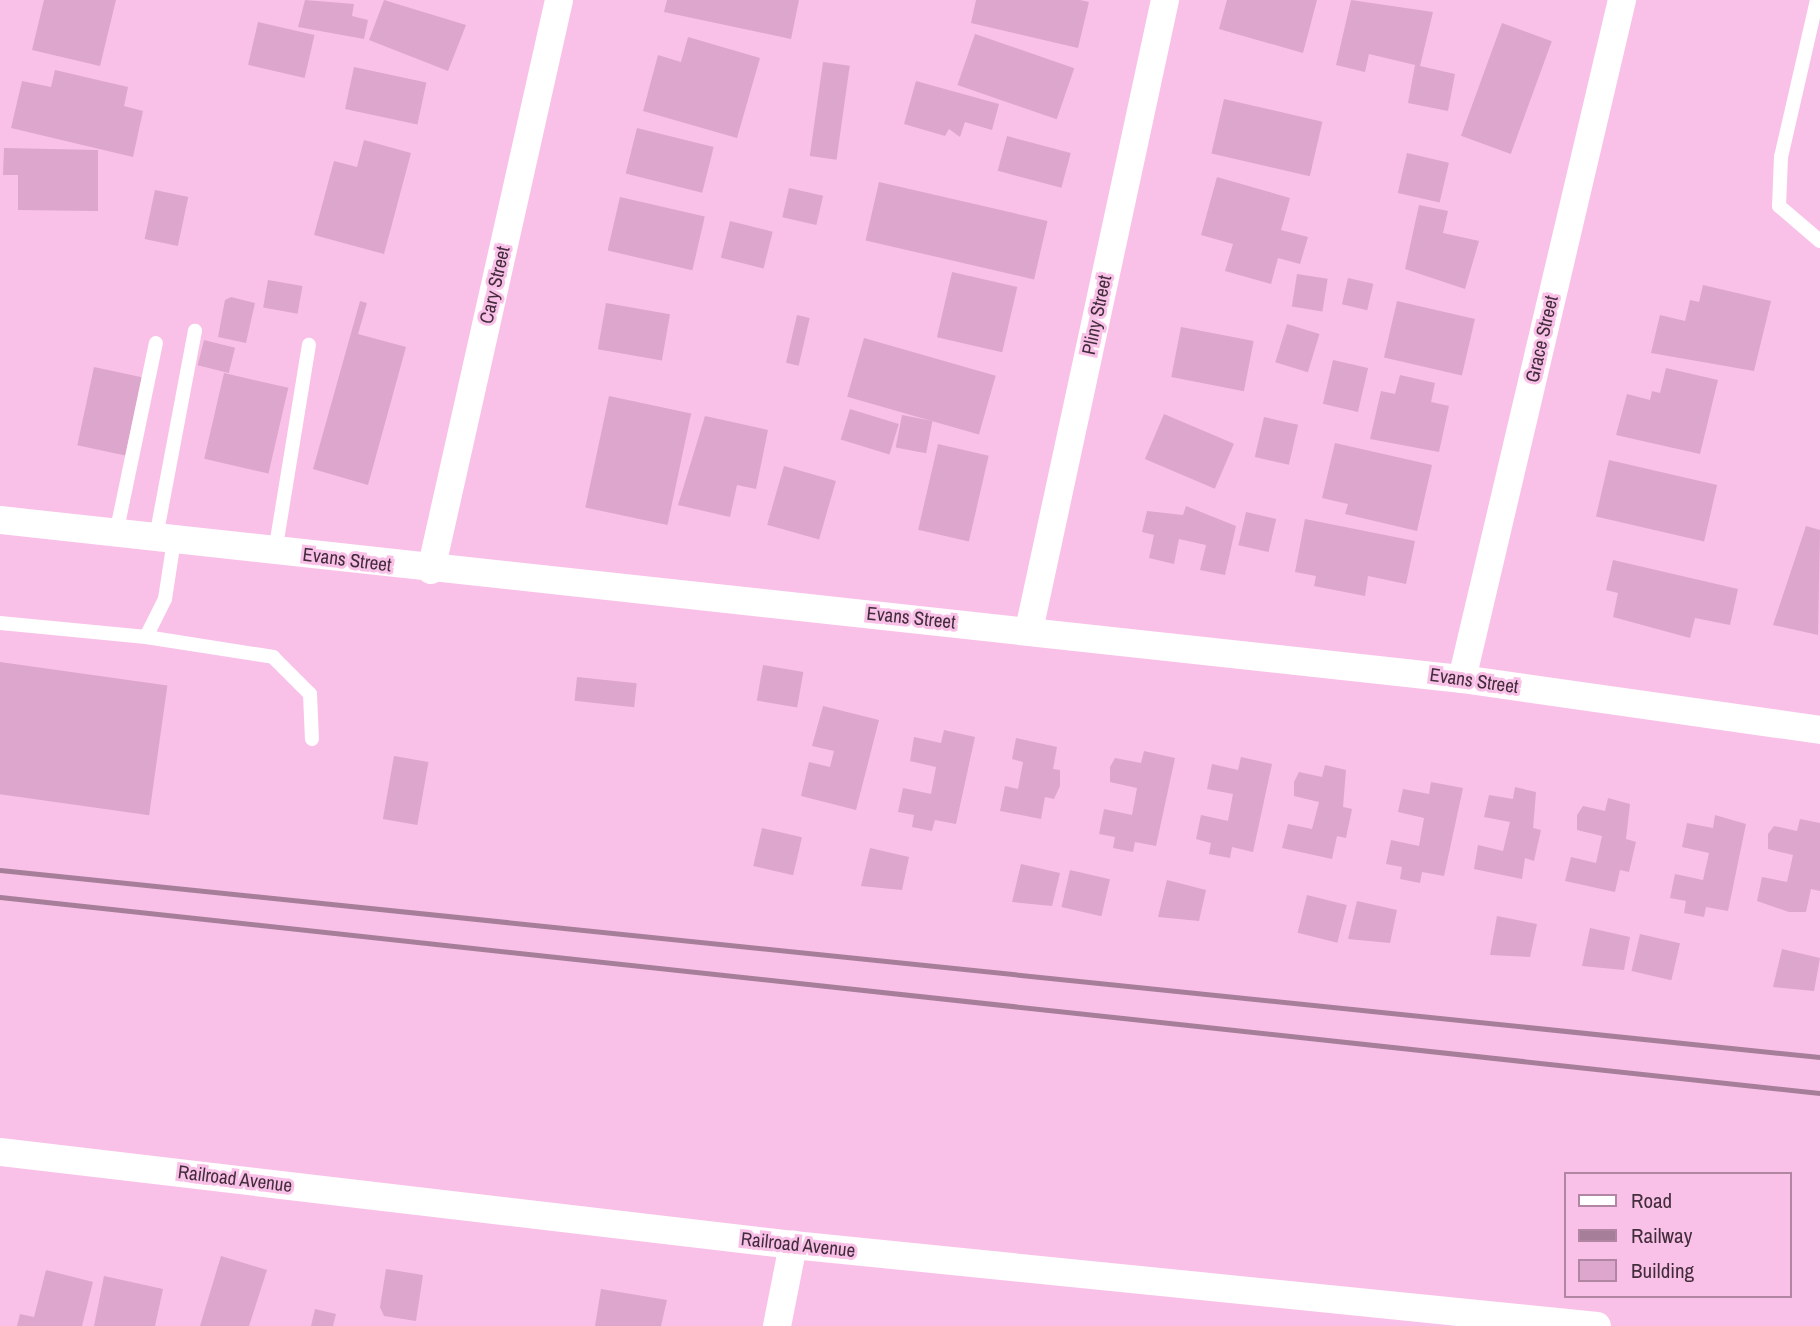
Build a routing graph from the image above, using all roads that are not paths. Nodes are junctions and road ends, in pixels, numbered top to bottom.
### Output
1 (558, 0) edge
2 (1165, 0) edge
3 (1622, 0) edge
4 (1817, 0) edge
5 (1820, 241) edge
6 (195, 331) dead end
7 (156, 343) dead end
8 (309, 345) dead end
9 (0, 520) edge
10 (116, 534) junction
11 (165, 539) junction
12 (275, 552) junction
13 (431, 570) junction
14 (0, 623) edge
15 (1029, 630) junction
16 (146, 637) junction
17 (1462, 679) junction
18 (1820, 730) edge
19 (312, 739) dead end
20 (0, 1152) edge
21 (793, 1245) junction
22 (1405, 1317) edge
23 (776, 1326) edge
24 (1597, 1326) edge

1 - 13 street, Cary Street
2 - 15 street, Pliny Street
3 - 17 street, Grace Street
4 - 5 lane
6 - 11 lane
7 - 10 lane
8 - 12 lane
9 - 10 street, Evans Street
10 - 11 street, Evans Street
11 - 12 street, Evans Street
11 - 16 lane
12 - 13 street, Evans Street
13 - 15 street, Evans Street
14 - 16 lane
15 - 17 street, Evans Street
16 - 19 lane
17 - 18 street, Evans Street
20 - 21 street, Railroad Avenue
21 - 22 street, Railroad Avenue
21 - 23 street
22 - 24 street, Railroad Avenue

